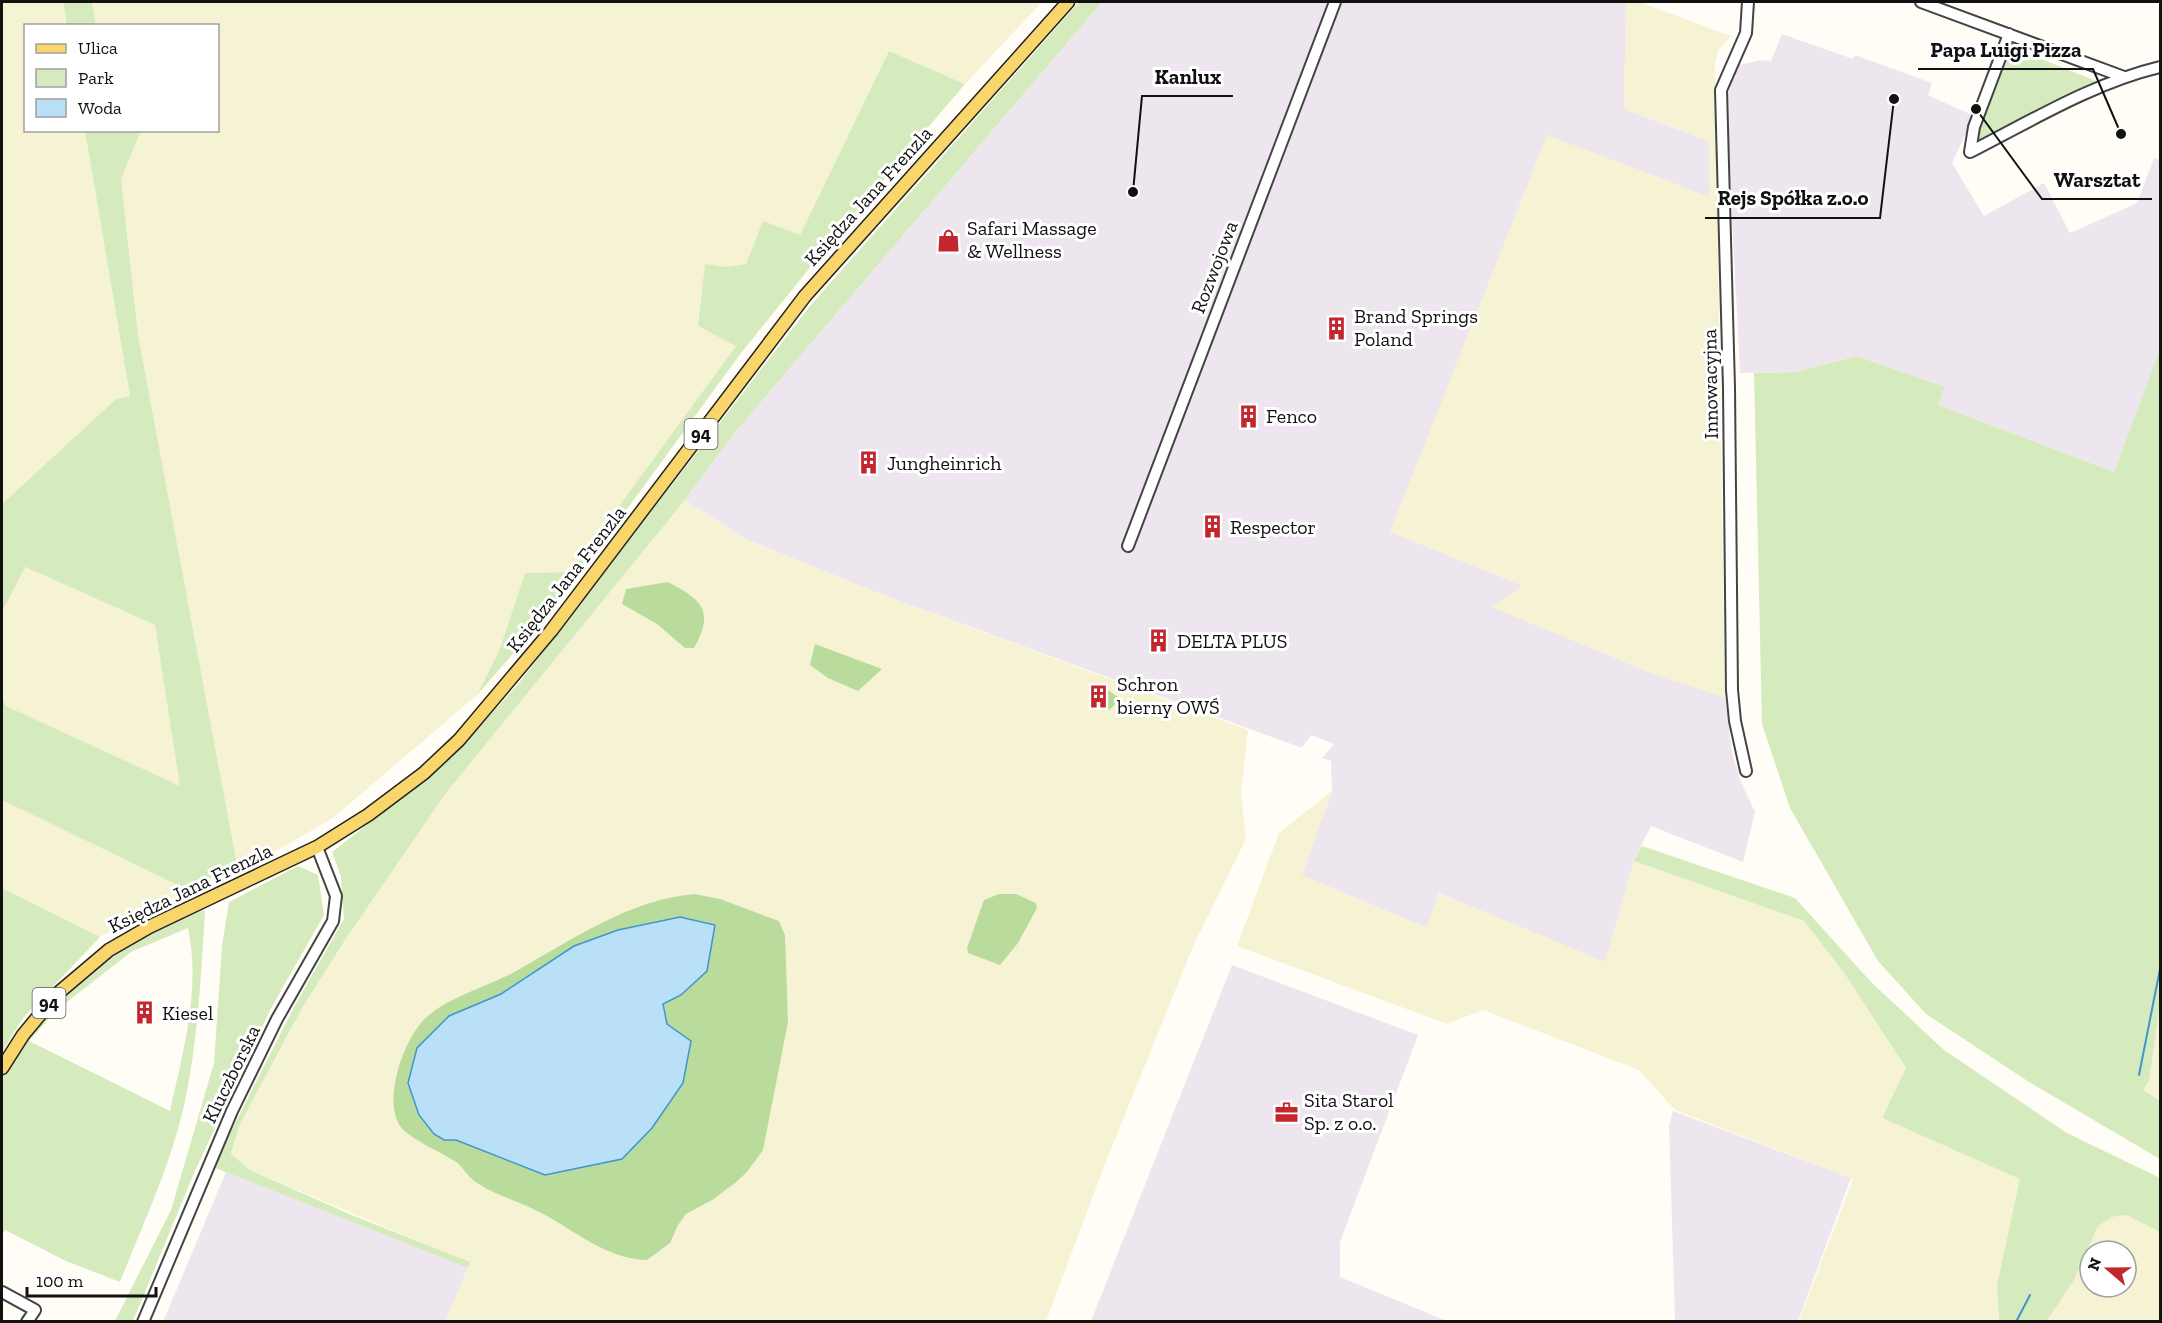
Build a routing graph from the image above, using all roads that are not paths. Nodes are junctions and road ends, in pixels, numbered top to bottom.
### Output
1 (1068, 2) edge
2 (1335, 2) edge
3 (1748, 2) edge
4 (1921, 2) edge
5 (2009, 34) junction
6 (2160, 67) edge
7 (2124, 77) junction
8 (1128, 546) dead end
9 (1746, 771) dead end
10 (317, 847) junction
11 (2, 1068) edge
12 (2, 1292) edge
13 (27, 1322) edge
14 (143, 1322) edge

1 - 10 main road, Księdza Jana Frenzla / 94
2 - 8 street, Rozwojowa
3 - 9 street, Innowacyjna
4 - 5 street
5 - 7 street
5 - 7 street
6 - 7 street
10 - 11 main road, Księdza Jana Frenzla / 94
10 - 14 street, Kluczborska
12 - 13 street

